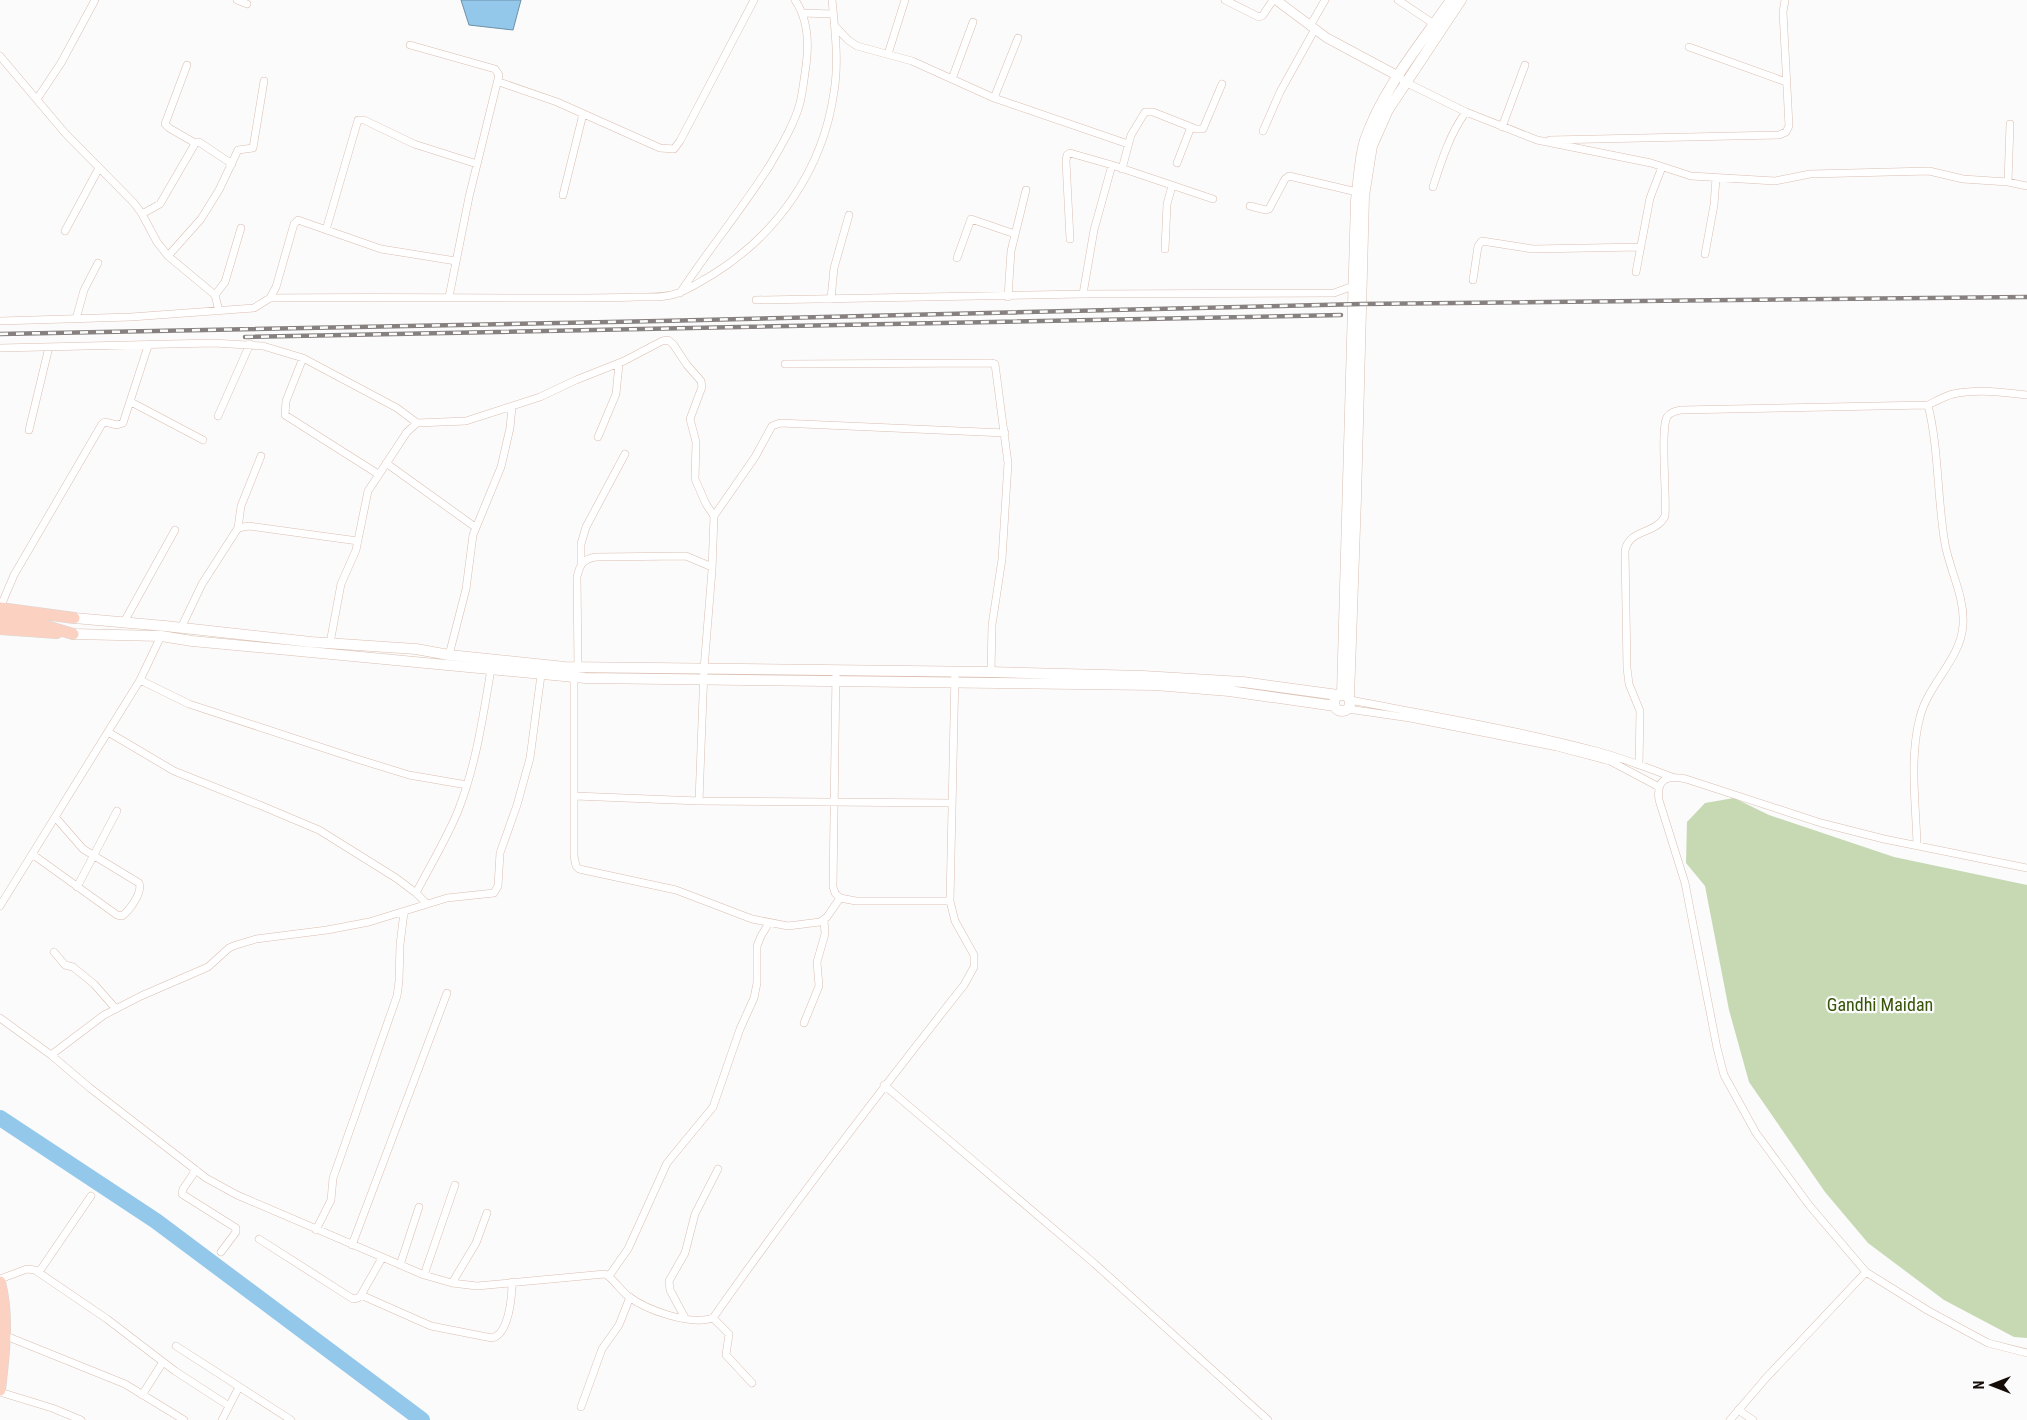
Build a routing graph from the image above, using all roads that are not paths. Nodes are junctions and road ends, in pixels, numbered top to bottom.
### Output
1 (95, 0) edge
2 (237, 0) edge
3 (754, 0) edge
4 (795, 0) edge
5 (832, 0) edge
6 (905, 0) edge
7 (1225, 0) edge
8 (1275, 0) edge
9 (1326, 0) edge
10 (1398, 0) edge
11 (1451, 0) edge
12 (1461, 0) edge
13 (1785, 0) edge
14 (247, 4) dead end
15 (1288, 4) edge
16 (802, 13) junction
17 (834, 14) junction
18 (973, 22) dead end
19 (1434, 24) junction
20 (834, 25) junction
21 (1312, 27) junction
22 (1018, 38) dead end
23 (410, 45) dead end
24 (1689, 47) dead end
25 (888, 54) junction
26 (0, 56) edge
27 (186, 65) dead end
28 (1525, 65) dead end
29 (952, 79) junction
30 (1401, 79) junction
31 (264, 80) dead end
32 (499, 82) junction
33 (1786, 82) junction
34 (1222, 84) dead end
35 (994, 98) junction
36 (37, 99) junction
37 (1466, 112) junction
38 (583, 114) junction
39 (2010, 124) dead end
40 (1502, 127) junction
41 (1191, 128) junction
42 (1263, 131) dead end
43 (1537, 140) junction
44 (195, 143) junction
45 (1128, 144) junction
46 (1178, 163) dead end
47 (232, 164) junction
48 (477, 164) junction
49 (1112, 165) junction
50 (1662, 167) junction
51 (99, 168) junction
52 (1122, 168) junction
53 (1716, 178) junction
54 (2008, 182) junction
55 (1172, 186) junction
56 (2027, 186) edge
57 (1434, 187) dead end
58 (1026, 190) dead end
59 (1357, 192) junction
60 (563, 195) dead end
61 (1213, 199) dead end
62 (1250, 206) dead end
63 (142, 214) junction
64 (850, 215) dead end
65 (241, 228) dead end
66 (326, 230) junction
67 (64, 231) dead end
68 (1015, 234) junction
69 (1070, 239) dead end
70 (1641, 247) junction
71 (1165, 249) dead end
72 (1705, 254) dead end
73 (168, 256) junction
74 (957, 258) dead end
75 (456, 261) junction
76 (98, 263) dead end
77 (1636, 272) dead end
78 (1473, 280) dead end
79 (1353, 286) junction
80 (680, 293) junction
81 (1083, 294) junction
82 (215, 295) junction
83 (450, 297) junction
84 (1008, 297) junction
85 (270, 298) junction
86 (831, 299) junction
87 (756, 300) dead end
88 (219, 311) junction
89 (76, 319) junction
90 (0, 321) edge
91 (250, 344) junction
92 (148, 346) junction
93 (49, 347) junction
94 (0, 348) edge
95 (303, 358) junction
96 (619, 364) junction
97 (785, 364) dead end
98 (2027, 395) edge
99 (130, 402) junction
100 (1928, 405) junction
101 (512, 407) junction
102 (218, 416) dead end
103 (418, 422) junction
104 (29, 430) dead end
105 (1005, 433) junction
106 (598, 437) dead end
107 (203, 440) dead end
108 (625, 454) dead end
109 (261, 456) dead end
110 (386, 462) junction
111 (378, 474) junction
112 (714, 516) junction
113 (475, 527) junction
114 (238, 528) junction
115 (175, 530) dead end
116 (358, 541) junction
117 (581, 563) junction
118 (712, 567) junction
119 (0, 608) edge
120 (74, 618) junction
121 (0, 619) edge
122 (124, 622) junction
123 (40, 624) junction
124 (181, 628) junction
125 (0, 629) edge
126 (73, 634) junction
127 (161, 636) junction
128 (330, 642) junction
129 (449, 655) junction
130 (490, 669) junction
131 (836, 671) junction
132 (576, 672) junction
133 (991, 672) junction
134 (541, 675) junction
135 (704, 675) junction
136 (955, 677) junction
137 (140, 680) junction
138 (835, 682) junction
139 (1345, 699) junction
140 (108, 732) junction
141 (1639, 765) junction
142 (1672, 777) junction
143 (466, 785) junction
144 (1659, 787) junction
145 (575, 796) junction
146 (699, 801) junction
147 (833, 802) junction
148 (952, 803) junction
149 (117, 811) dead end
150 (56, 818) junction
151 (1917, 846) junction
152 (32, 854) junction
153 (94, 857) junction
154 (2027, 868) edge
155 (77, 887) junction
156 (416, 892) junction
157 (840, 898) junction
158 (950, 901) junction
159 (427, 904) junction
160 (0, 906) edge
161 (404, 912) junction
162 (824, 920) junction
163 (769, 923) junction
164 (54, 952) dead end
165 (447, 992) dead end
166 (116, 1008) junction
167 (0, 1018) edge
168 (804, 1023) dead end
169 (51, 1055) junction
170 (884, 1085) junction
171 (718, 1169) dead end
172 (196, 1170) junction
173 (455, 1185) dead end
174 (91, 1196) dead end
175 (419, 1207) dead end
176 (487, 1213) dead end
177 (316, 1230) junction
178 (259, 1239) dead end
179 (352, 1245) junction
180 (221, 1252) dead end
181 (382, 1258) junction
182 (400, 1265) junction
183 (39, 1272) junction
184 (1866, 1272) junction
185 (424, 1275) junction
186 (609, 1276) junction
187 (0, 1281) edge
188 (512, 1282) junction
189 (452, 1283) junction
190 (361, 1296) junction
191 (630, 1298) junction
192 (685, 1318) junction
193 (713, 1318) junction
194 (6, 1336) junction
195 (176, 1346) dead end
196 (2027, 1353) edge
197 (163, 1362) junction
198 (752, 1383) dead end
199 (239, 1387) junction
200 (0, 1391) edge
201 (142, 1395) junction
202 (229, 1406) junction
203 (581, 1407) dead end
204 (1738, 1410) junction
205 (81, 1420) edge
206 (184, 1420) edge
207 (222, 1420) edge
208 (291, 1420) edge
209 (1268, 1420) edge
210 (1730, 1420) edge
211 (1753, 1420) edge

1 - 36 street
2 - 14 street
3 - 38 street
4 - 16 street
5 - 17 street
6 - 25 street
7 - 8 street
8 - 15 street
9 - 21 street
10 - 19 street
11 - 19 main road
12 - 30 main road
13 - 33 street
15 - 21 street
16 - 17 street
16 - 80 street
17 - 20 street
18 - 29 street
19 - 30 main road
20 - 25 street
20 - 80 street
21 - 30 street
21 - 42 street
22 - 35 street
23 - 32 street
24 - 33 street
25 - 29 street
26 - 36 street
27 - 44 street
28 - 40 street
29 - 35 street
30 - 37 street
30 - 59 main road
30 - 139 main road
31 - 47 street
32 - 38 street
32 - 48 street
33 - 43 street
34 - 41 street
35 - 45 street
36 - 51 street
37 - 40 street
37 - 57 street
38 - 60 street
39 - 54 street
40 - 43 street
41 - 45 street
41 - 46 street
43 - 50 street
44 - 47 street
44 - 63 street
45 - 52 street
47 - 73 street
48 - 66 street
48 - 75 street
49 - 52 street
49 - 69 street
49 - 81 street
50 - 53 street
50 - 70 street
51 - 63 street
51 - 67 street
52 - 55 street
53 - 54 street
53 - 72 street
54 - 56 street
55 - 61 street
55 - 71 street
58 - 68 street
59 - 62 street
59 - 79 main road
63 - 73 street
64 - 86 street
65 - 82 street
66 - 75 street
66 - 85 street
68 - 74 street
68 - 84 street
70 - 77 street
70 - 78 street
73 - 82 street
75 - 83 street
76 - 89 street
79 - 81 street
79 - 139 main road
80 - 83 street
81 - 84 street
82 - 88 street
83 - 85 street
84 - 86 street
85 - 88 street
86 - 87 street
88 - 89 street
89 - 90 street
91 - 92 street
91 - 95 street
91 - 102 street
92 - 93 street
92 - 99 street
93 - 94 street
93 - 104 street
95 - 103 street
95 - 111 street
96 - 101 street
96 - 106 street
96 - 112 street
97 - 105 street
98 - 100 street
99 - 107 street
99 - 119 street
100 - 141 street
100 - 151 street
101 - 103 street
101 - 113 street
103 - 110 street
105 - 112 street
105 - 133 street
108 - 117 street
109 - 114 street
110 - 111 street
110 - 113 street
111 - 116 street
112 - 118 street
113 - 129 street
114 - 116 street
114 - 124 street
115 - 122 street
116 - 128 street
117 - 118 street
117 - 132 street
118 - 135 street
119 - 120 main road
120 - 122 main road
120 - 123 main road
121 - 123 main road
122 - 124 main road
123 - 126 main road
124 - 128 main road
125 - 126 main road
126 - 127 main road
127 - 130 main road
127 - 137 street
128 - 129 main road
129 - 132 main road
130 - 134 main road
130 - 143 street
131 - 135 main road
131 - 136 main road
131 - 138 street
132 - 134 main road
132 - 135 main road
132 - 145 street
133 - 136 main road
133 - 139 main road
134 - 159 street
135 - 138 main road
135 - 146 street
136 - 138 main road
136 - 139 main road
136 - 148 street
137 - 140 street
137 - 143 street
138 - 147 street
139 - 141 street
139 - 144 street
140 - 150 street
140 - 156 street
141 - 142 street
142 - 144 street
142 - 151 street
143 - 156 street
144 - 184 street
145 - 146 street
145 - 163 street
146 - 147 street
147 - 148 street
147 - 157 street
148 - 158 street
149 - 153 street
150 - 152 street
150 - 153 street
151 - 154 street
152 - 155 street
152 - 160 street
153 - 155 street
153 - 155 street
156 - 159 street
157 - 158 street
157 - 162 street
158 - 170 street
159 - 161 street
161 - 166 street
161 - 177 street
162 - 163 street
162 - 168 street
163 - 186 street
164 - 166 street
165 - 179 street
166 - 169 street
167 - 169 street
169 - 172 street
170 - 193 street
170 - 209 street
171 - 192 street
172 - 177 street
172 - 180 street
173 - 185 street
174 - 183 street
175 - 182 street
176 - 189 street
177 - 179 street
178 - 190 street
179 - 181 street
181 - 182 street
181 - 190 street
182 - 185 street
183 - 187 street
183 - 197 street
184 - 196 street
184 - 204 street
185 - 189 street
186 - 188 street
186 - 191 street
187 - 194 main road
188 - 189 street
188 - 190 street
191 - 192 street
191 - 203 street
192 - 193 street
193 - 198 street
194 - 200 main road
194 - 201 street
195 - 199 street
197 - 201 street
197 - 202 street
199 - 202 street
199 - 208 street
200 - 205 street
201 - 206 street
202 - 207 street
204 - 210 street
204 - 211 street

